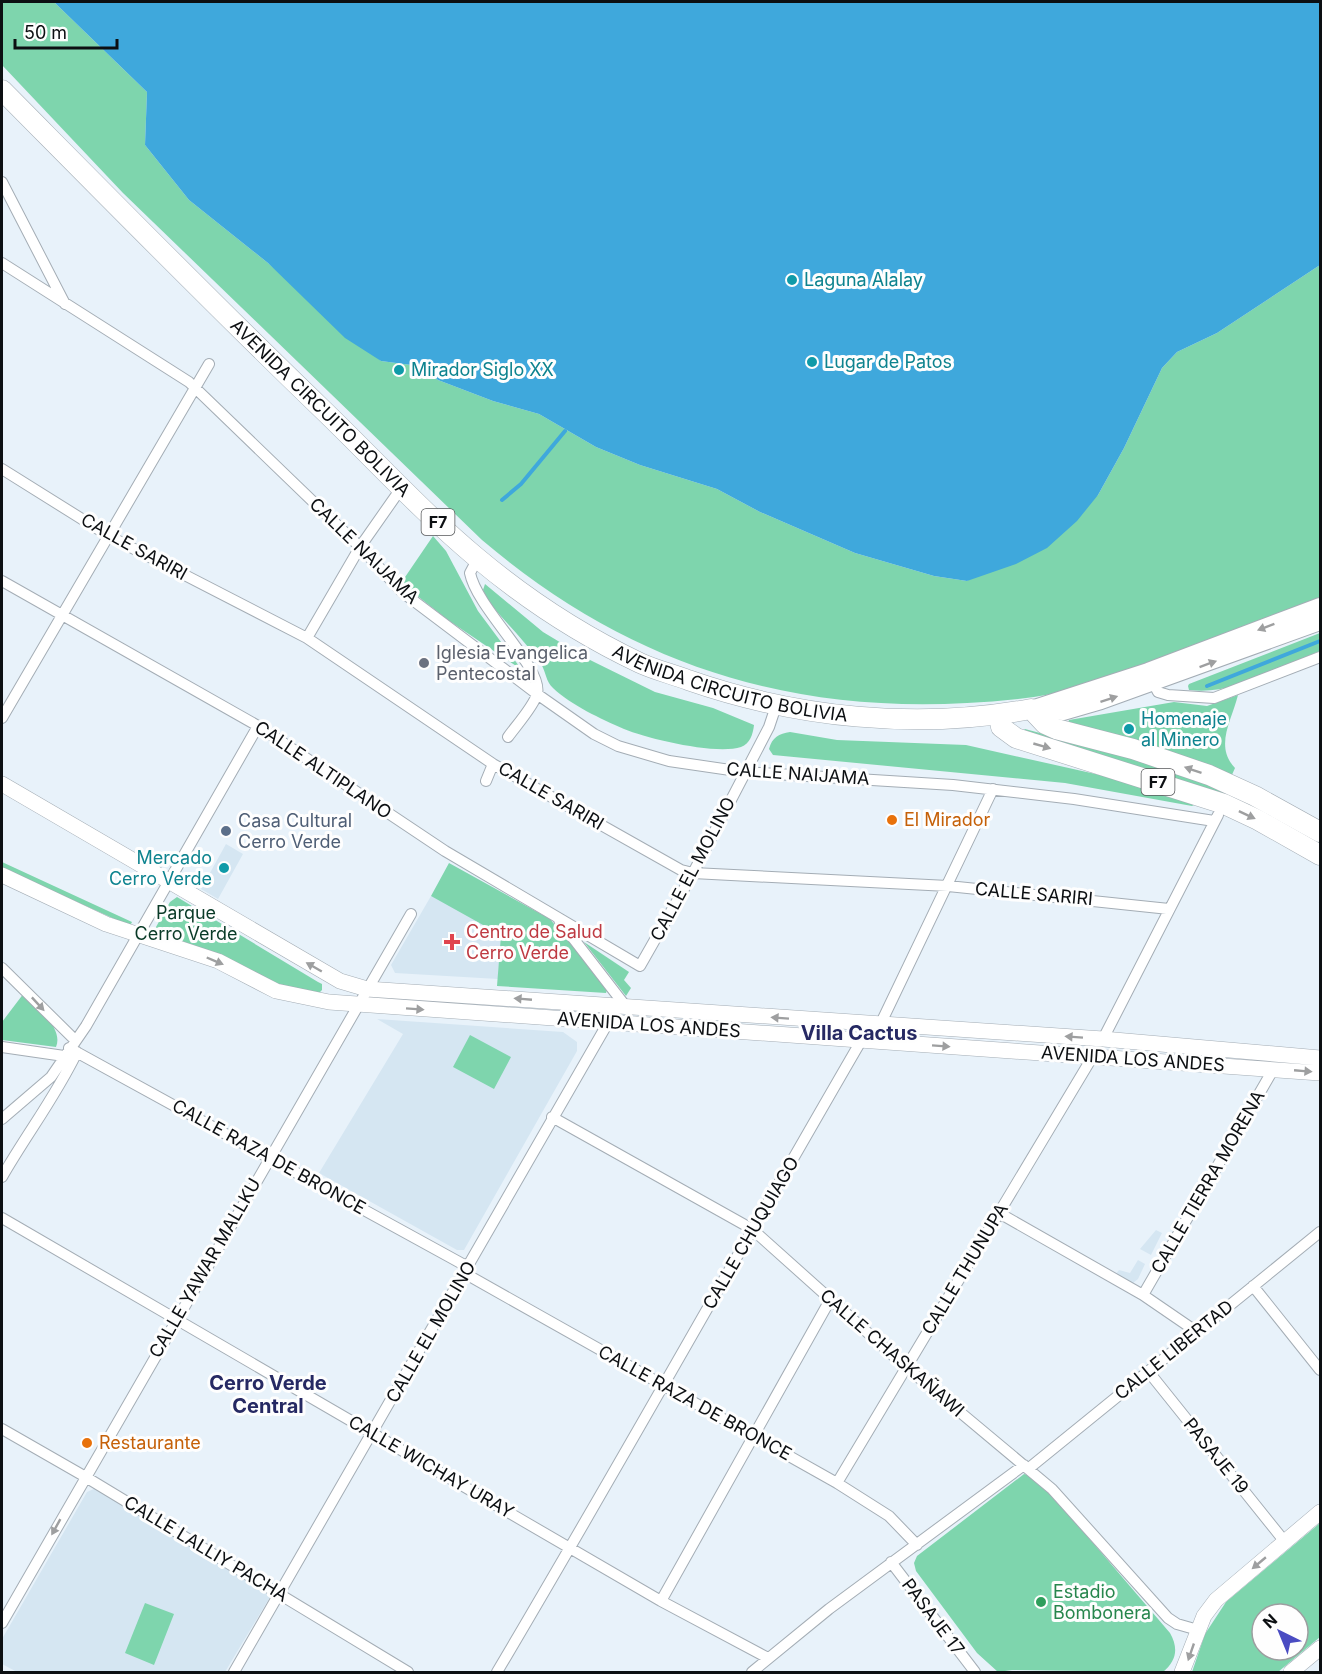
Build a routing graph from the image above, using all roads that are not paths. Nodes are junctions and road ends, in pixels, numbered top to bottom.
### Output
1 (2, 90) edge
2 (2, 182) edge
3 (2, 263) edge
4 (65, 304) junction
5 (209, 363) dead end
6 (196, 388) junction
7 (2, 470) edge
8 (402, 487) junction
9 (109, 536) junction
10 (360, 547) junction
11 (478, 558) junction
12 (2, 581) edge
13 (1320, 606) edge
14 (63, 617) junction
15 (1320, 622) edge
16 (307, 639) junction
17 (1320, 657) edge
18 (1151, 678) junction
19 (537, 694) junction
20 (776, 706) junction
21 (1031, 709) junction
22 (999, 715) junction
23 (2, 718) edge
24 (258, 726) junction
25 (508, 737) dead end
26 (494, 764) junction
27 (744, 772) junction
28 (486, 781) dead end
29 (2, 784) edge
30 (993, 789) junction
31 (1219, 813) junction
32 (1320, 832) edge
33 (1320, 855) edge
34 (693, 873) junction
35 (2, 875) edge
36 (169, 884) junction
37 (948, 886) junction
38 (1169, 909) junction
39 (411, 914) dead end
40 (556, 915) junction
41 (139, 937) junction
42 (640, 966) joint
43 (2, 968) edge
44 (367, 989) junction
45 (357, 1005) junction
46 (627, 1008) junction
47 (609, 1021) junction
48 (880, 1025) junction
49 (1103, 1039) junction
50 (861, 1041) junction
51 (2, 1047) edge
52 (71, 1049) junction
53 (1093, 1056) junction
54 (1320, 1058) edge
55 (1274, 1068) junction
56 (1320, 1073) edge
57 (552, 1117) junction
58 (2, 1119) edge
59 (270, 1157) junction
60 (2, 1177) edge
61 (999, 1213) junction
62 (2, 1218) edge
63 (752, 1229) junction
64 (1320, 1232) edge
65 (466, 1270) junction
66 (1253, 1286) junction
67 (1143, 1295) junction
68 (830, 1300) junction
69 (177, 1318) junction
70 (1197, 1332) junction
71 (906, 1366) junction
72 (1320, 1370) edge
73 (1148, 1371) junction
74 (665, 1386) junction
75 (2, 1429) edge
76 (373, 1432) junction
77 (755, 1437) junction
78 (1026, 1467) junction
79 (84, 1476) junction
80 (837, 1483) junction
81 (1320, 1512) edge
82 (1285, 1542) junction
83 (917, 1545) junction
84 (570, 1549) junction
85 (891, 1562) junction
86 (280, 1594) junction
87 (661, 1601) junction
88 (2, 1623) edge
89 (1198, 1630) junction
90 (1320, 1648) edge
91 (768, 1658) junction
92 (234, 1672) edge
93 (408, 1672) edge
94 (497, 1672) edge
95 (752, 1672) edge
96 (975, 1672) edge
97 (1182, 1672) edge
98 (1291, 1672) edge

1 - 8 highway, AVENIDA CIRCUITO BOLIVIA / F7
2 - 4 street
3 - 4 street, CALLE NAIJAMA
4 - 6 street, CALLE NAIJAMA
5 - 6 street
6 - 9 street
6 - 10 street, CALLE NAIJAMA
7 - 9 street, CALLE SARIRI
8 - 10 street
8 - 11 highway, AVENIDA CIRCUITO BOLIVIA / F7
9 - 14 street
9 - 16 street, CALLE SARIRI
10 - 16 street
10 - 19 street, CALLE NAIJAMA
11 - 19 street
11 - 20 highway, AVENIDA CIRCUITO BOLIVIA / F7
12 - 14 street, CALLE ALTIPLANO
13 -> 18 main road, AVENIDA CIRCUITO BOLIVIA
14 - 23 street
14 - 24 street, CALLE ALTIPLANO
18 -> 15 main road, AVENIDA CIRCUITO BOLIVIA
16 - 26 street, CALLE SARIRI
17 - 18 street
18 - 21 main road, AVENIDA CIRCUITO BOLIVIA
19 - 25 street
19 - 27 street, CALLE NAIJAMA
20 - 22 highway, AVENIDA CIRCUITO BOLIVIA / F7
20 - 27 street, CALLE EL MOLINO
21 - 22 highway, AVENIDA CIRCUITO BOLIVIA / F7
32 -> 21 highway, F7
22 -> 31 highway, F7
24 - 36 street
24 - 40 street, CALLE ALTIPLANO
26 - 28 street
26 - 34 street, CALLE SARIRI
27 - 30 street, CALLE NAIJAMA
27 - 34 street, CALLE EL MOLINO
29 - 36 street, AVENIDA LOS ANDES
30 - 31 street, CALLE NAIJAMA
30 - 37 street, CALLE CHUQUIAGO
31 -> 33 highway, F7
31 - 38 street
34 - 37 street, CALLE SARIRI
34 - 42 street, CALLE EL MOLINO
35 - 41 street, AVENIDA LOS ANDES
36 - 41 street
44 -> 36 street, AVENIDA LOS ANDES
37 - 38 street, CALLE SARIRI
37 - 48 street, CALLE CHUQUIAGO
38 - 49 street
39 - 44 street, CALLE YAWAR MALLKU
40 - 42 street, CALLE ALTIPLANO
40 - 46 street
41 -> 45 street, AVENIDA LOS ANDES
41 - 52 street
43 -> 52 street, CALLE RAZA DE BRONCE
44 - 45 street, CALLE YAWAR MALLKU
46 -> 44 street, AVENIDA LOS ANDES
45 -> 47 street, AVENIDA LOS ANDES
45 - 59 street, CALLE YAWAR MALLKU
48 -> 46 street, AVENIDA LOS ANDES
47 - 50 street, AVENIDA LOS ANDES
47 - 57 street, CALLE EL MOLINO
49 -> 48 street, AVENIDA LOS ANDES
48 - 50 street, CALLE CHUQUIAGO
49 - 54 street, AVENIDA LOS ANDES
50 -> 53 street, AVENIDA LOS ANDES
50 - 63 street, CALLE CHUQUIAGO
51 - 52 street
52 - 58 street
52 - 59 street, CALLE RAZA DE BRONCE
52 - 60 street
53 - 55 street, AVENIDA LOS ANDES
53 - 61 street, CALLE THUNUPA
55 -> 56 street, AVENIDA LOS ANDES
55 - 67 street, CALLE TIERRA MORENA
57 - 63 street, CALLE CHASKAÑAWI
57 - 65 street, CALLE EL MOLINO
59 - 65 street, CALLE RAZA DE BRONCE
59 - 69 street, CALLE YAWAR MALLKU
61 - 67 street
61 - 71 street, CALLE THUNUPA
62 - 69 street, CALLE WICHAY URAY
63 - 68 street, CALLE CHASKAÑAWI
63 - 74 street, CALLE CHUQUIAGO
64 - 66 street, CALLE LIBERTAD
65 - 74 street, CALLE RAZA DE BRONCE
65 - 76 street, CALLE EL MOLINO
66 - 70 street, CALLE LIBERTAD
66 - 72 street
67 - 70 street
68 - 71 street, CALLE CHASKAÑAWI
68 - 77 street
69 - 76 street, CALLE WICHAY URAY
69 - 79 street, CALLE YAWAR MALLKU
70 - 73 street, CALLE LIBERTAD
71 - 78 street, CALLE CHASKAÑAWI
71 - 80 street, CALLE THUNUPA
73 - 78 street, CALLE LIBERTAD
73 - 82 street, PASAJE 19
74 - 77 street, CALLE RAZA DE BRONCE
74 - 84 street, CALLE CHUQUIAGO
75 - 79 street, CALLE LALLIY PACHA
76 - 84 street, CALLE WICHAY URAY
76 - 86 street, CALLE EL MOLINO
77 - 80 street, CALLE RAZA DE BRONCE
77 - 87 street
78 - 83 street, CALLE LIBERTAD
78 - 89 street, CALLE CHASKAÑAWI
79 - 86 street, CALLE LALLIY PACHA
79 -> 88 street, CALLE YAWAR MALLKU
80 - 83 street, CALLE RAZA DE BRONCE
81 - 82 street
82 -> 89 street
83 - 85 street, CALLE LIBERTAD
84 - 87 street, CALLE WICHAY URAY
84 - 94 street, CALLE CHUQUIAGO
85 - 91 street, CALLE LIBERTAD
85 - 96 street, PASAJE 17
86 - 92 street, CALLE EL MOLINO
86 - 93 street, CALLE LALLIY PACHA
87 - 91 street, CALLE WICHAY URAY
89 -> 97 street
90 - 98 street
91 - 95 street, CALLE LIBERTAD

